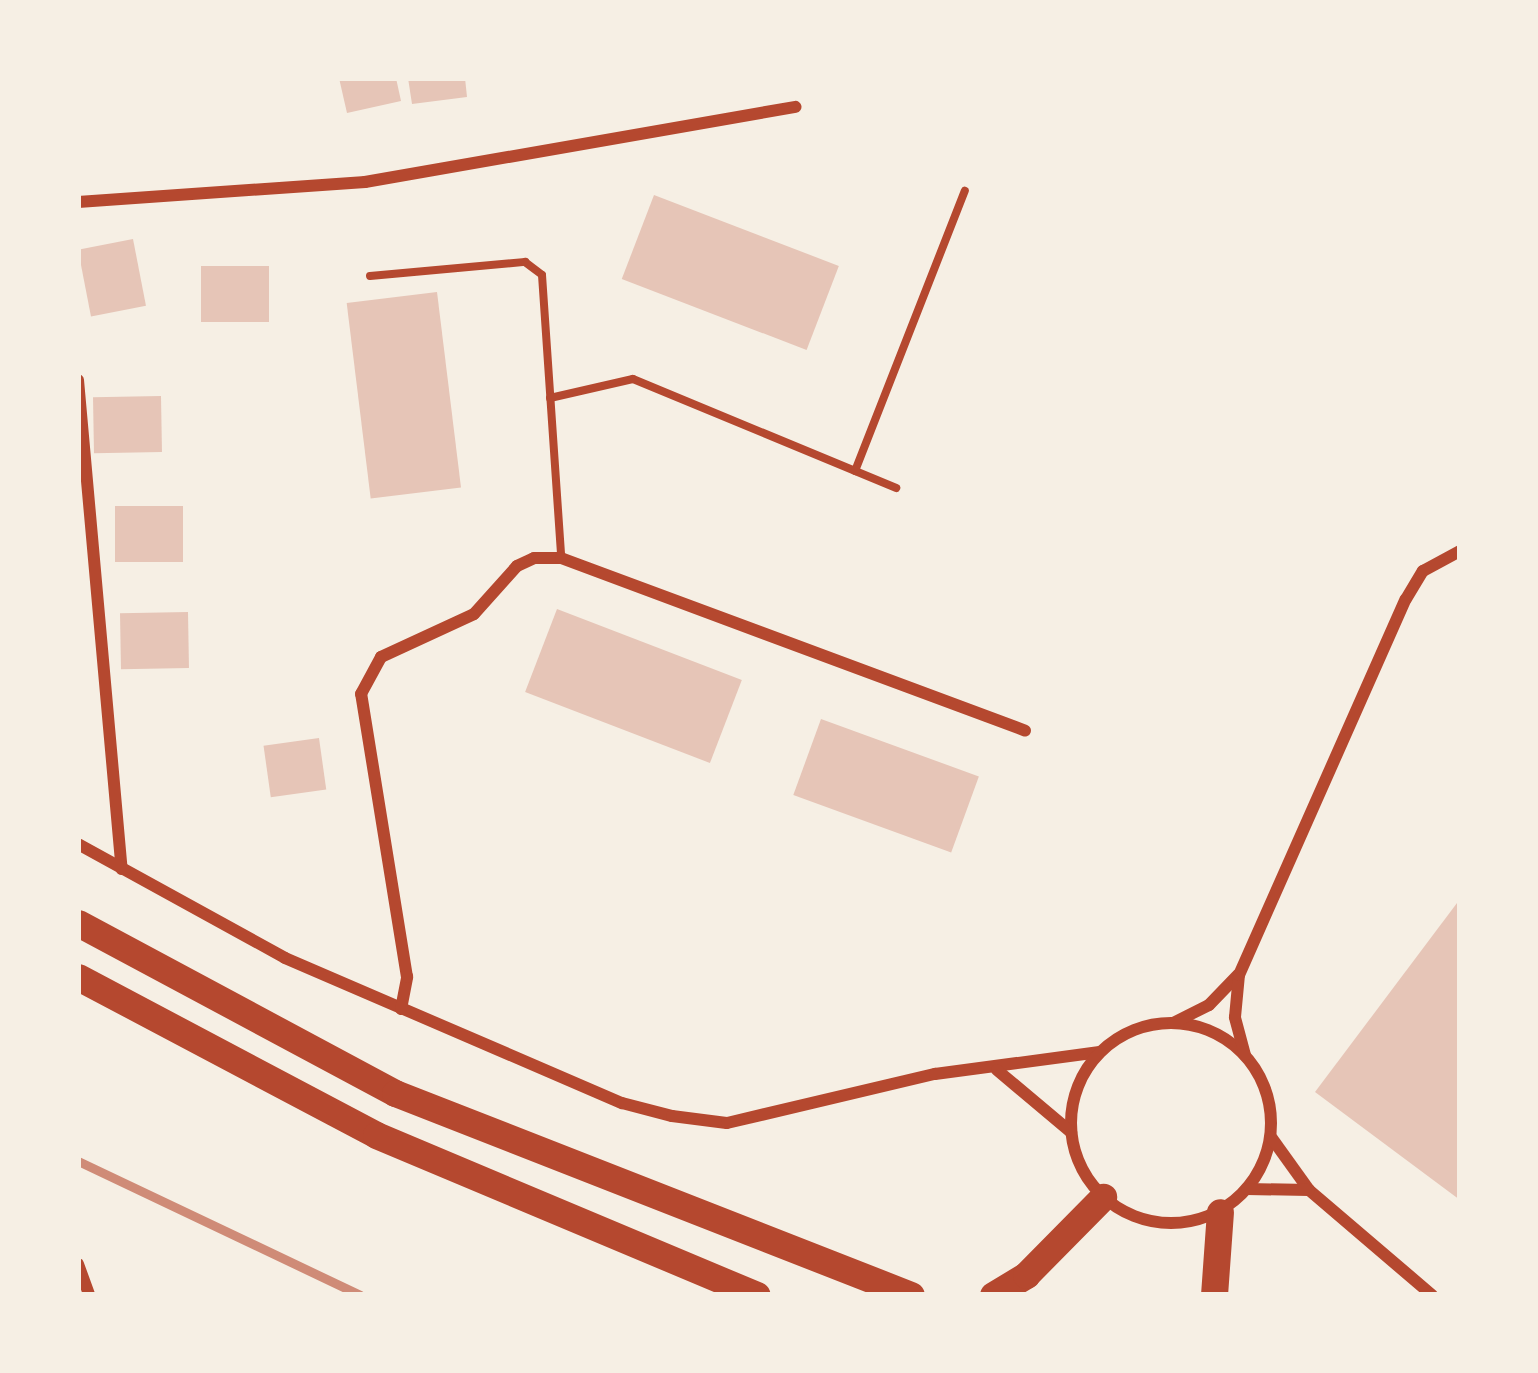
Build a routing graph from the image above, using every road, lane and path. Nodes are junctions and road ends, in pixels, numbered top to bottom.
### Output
1 (796, 107) dead end
2 (965, 191) dead end
3 (78, 202) edge
4 (370, 276) dead end
5 (78, 380) edge
6 (550, 398) junction
7 (855, 471) junction
8 (896, 488) dead end
9 (1460, 551) edge
10 (561, 558) junction
11 (1025, 731) dead end
12 (78, 844) edge
13 (122, 869) junction
14 (78, 923) edge
15 (1239, 975) junction
16 (78, 976) edge
17 (401, 1009) junction
18 (1173, 1023) junction
19 (1100, 1052) junction
20 (1246, 1056) junction
21 (996, 1070) junction
22 (1071, 1132) junction
23 (1271, 1137) junction
24 (1247, 1189) junction
25 (1309, 1190) junction
26 (1102, 1197) junction
27 (1220, 1212) junction
28 (78, 1264) edge
29 (89, 1295) edge
30 (757, 1295) edge
31 (910, 1295) edge
32 (993, 1295) edge
33 (1214, 1295) edge
34 (1432, 1295) edge

1 - 3 street
2 - 7 lane
4 - 6 lane
5 - 13 street
6 - 7 lane
6 - 10 lane
7 - 8 lane
9 - 15 street
10 - 11 street
10 - 17 street
12 - 13 street
13 - 17 street
14 - 31 highway
15 - 18 street
15 - 20 street
16 - 30 highway
17 - 21 street
18 - 19 street
18 - 20 street
19 - 21 street
19 - 22 street
20 - 23 street
21 - 22 street
22 - 26 street
23 - 24 street
23 - 25 street
24 - 25 street
24 - 27 street
25 - 34 street
26 - 27 street
26 - 32 highway
27 - 33 highway
28 - 29 street

